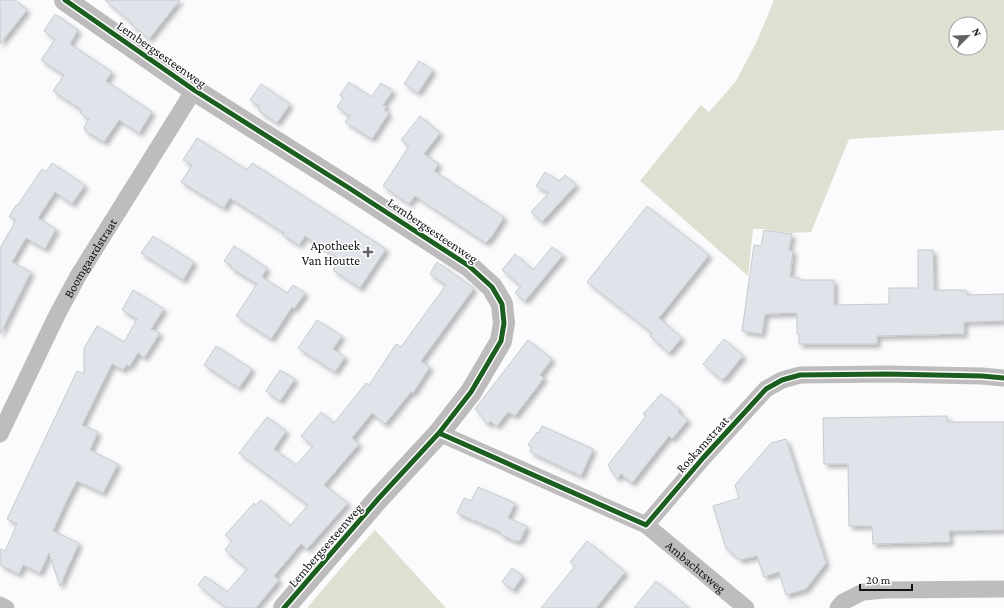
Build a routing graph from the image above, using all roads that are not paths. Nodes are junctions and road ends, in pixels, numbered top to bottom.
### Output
1 (65, 0) edge
2 (194, 90) junction
3 (1004, 378) edge
4 (439, 433) junction
5 (0, 434) edge
6 (646, 525) junction
7 (1004, 589) edge
8 (0, 605) edge
9 (6, 608) edge
10 (284, 608) edge
11 (746, 608) edge
12 (838, 608) edge

1 - 2 street, Lembergsesteenweg
2 - 4 street, Lembergsesteenweg
2 - 5 street, Boomgaardstraat
3 - 6 street, Roskamstraat
4 - 6 street
4 - 10 street, Lembergsesteenweg
6 - 11 street, Ambachtsweg
7 - 12 street
8 - 9 street

